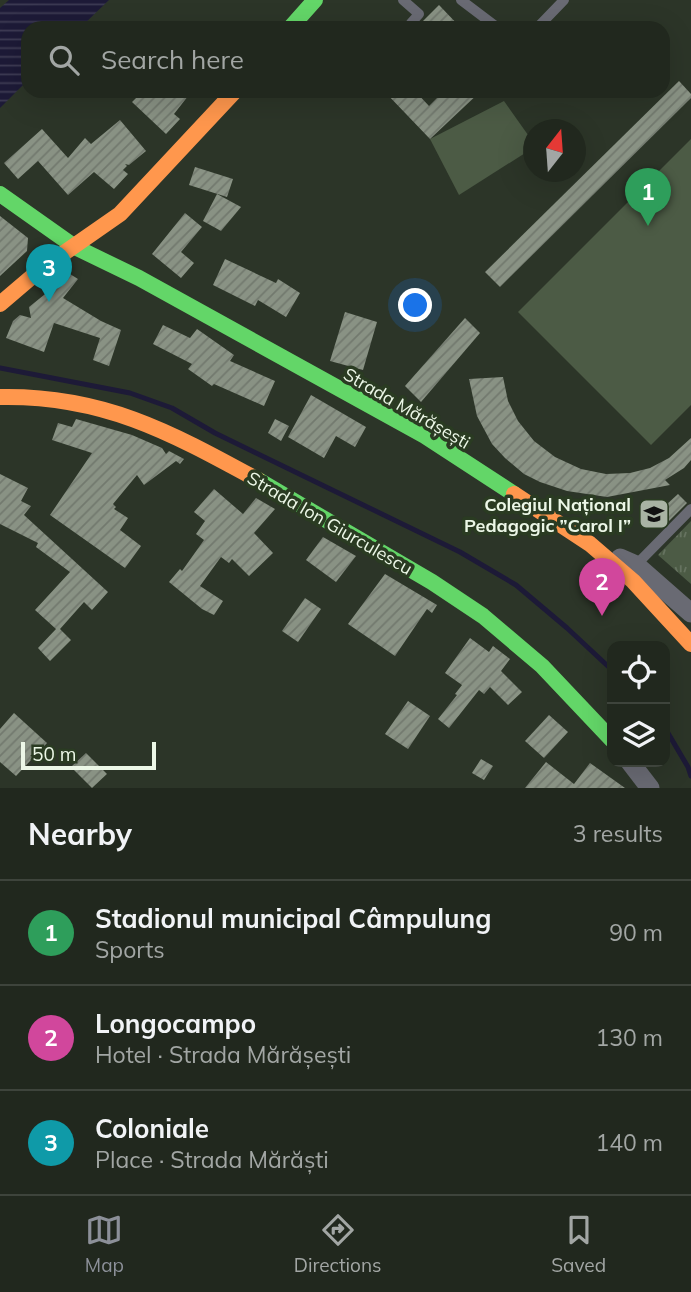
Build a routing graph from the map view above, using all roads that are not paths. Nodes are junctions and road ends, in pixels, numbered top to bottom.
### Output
1 (315, 0) edge
2 (403, 0) edge
3 (461, 0) edge
4 (564, 0) edge
5 (296, 21) edge
6 (413, 21) edge
7 (489, 21) edge
8 (544, 21) edge
9 (228, 98) edge
10 (4, 197) edge
11 (75, 247) junction
12 (0, 304) edge
13 (0, 397) edge
14 (691, 509) edge
15 (590, 544) junction
16 (636, 565) junction
17 (691, 613) edge
18 (691, 644) edge
19 (607, 735) edge
20 (635, 767) edge
21 (650, 788) edge

1 - 5 main road
2 - 6 lane
3 - 7 lane
4 - 8 lane
9 - 11 main road
10 - 11 main road, Strada Mărășești
11 - 12 main road
11 - 15 main road, Strada Mărășești
13 - 19 main road, Strada Ion Giurculescu
14 - 16 lane
15 - 16 street
15 - 18 main road, Strada Mărășești
16 - 17 street
20 - 21 street

